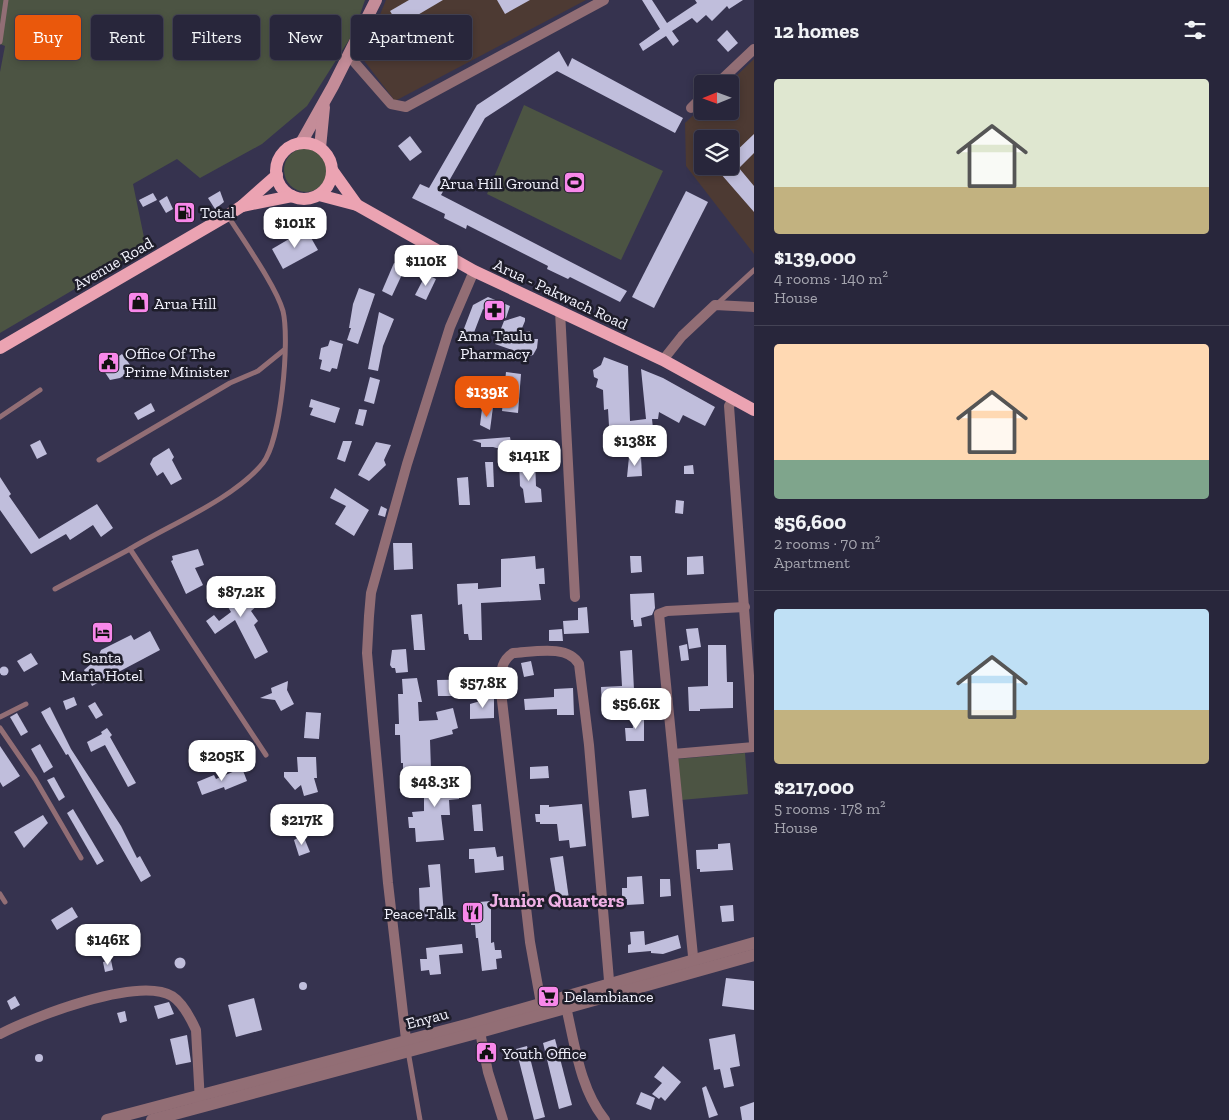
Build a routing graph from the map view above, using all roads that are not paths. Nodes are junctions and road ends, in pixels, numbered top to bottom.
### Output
1 (6, 0) edge
2 (376, 0) edge
3 (604, 0) edge
4 (0, 42) edge
5 (754, 49) edge
6 (349, 56) junction
7 (727, 75) edge
8 (325, 102) junction
9 (694, 105) edge
10 (691, 108) dead end
11 (301, 143) junction
12 (320, 148) junction
13 (332, 170) junction
14 (277, 175) junction
15 (319, 195) junction
16 (292, 196) junction
17 (357, 205) junction
18 (242, 206) junction
19 (228, 215) junction
20 (754, 270) edge
21 (474, 271) junction
22 (715, 305) junction
23 (754, 307) edge
24 (560, 311) junction
25 (0, 348) edge
26 (284, 350) junction
27 (663, 360) junction
28 (40, 390) dead end
29 (734, 398) junction
30 (754, 410) edge
31 (0, 416) edge
32 (99, 460) dead end
33 (130, 549) junction
34 (55, 589) dead end
35 (575, 597) dead end
36 (745, 607) junction
37 (26, 704) dead end
38 (0, 717) edge
39 (0, 728) edge
40 (754, 743) edge
41 (754, 747) edge
42 (673, 754) junction
43 (266, 756) dead end
44 (81, 858) dead end
45 (0, 894) edge
46 (5, 902) dead end
47 (754, 943) edge
48 (754, 955) edge
49 (694, 966) junction
50 (609, 990) junction
51 (566, 1007) junction
52 (542, 1009) junction
53 (480, 1032) junction
54 (0, 1034) edge
55 (407, 1046) junction
56 (200, 1102) junction
57 (107, 1120) edge
58 (152, 1120) edge
59 (420, 1120) edge
60 (503, 1120) edge
61 (605, 1120) edge

1 - 4 lane
2 - 6 main road
3 - 6 street
5 - 7 street
6 - 8 main road
8 - 11 main road
8 - 12 main road
9 - 10 street
11 - 12 main road
11 - 14 main road
12 - 13 main road
13 - 15 main road
13 - 17 main road, Arua - Pakwach Road
14 - 16 main road
14 - 18 main road, Avenue Road
15 - 16 main road
15 - 17 main road, Arua - Pakwach Road
16 - 18 main road, Avenue Road
17 - 21 main road, Arua - Pakwach Road
18 - 19 main road, Avenue Road
19 - 25 main road, Avenue Road
19 - 26 lane
20 - 22 lane
21 - 24 main road, Arua - Pakwach Road
21 - 55 street
22 - 23 street
22 - 27 street
24 - 27 main road, Arua - Pakwach Road
24 - 35 street
26 - 32 lane
26 - 33 lane
27 - 29 main road, Arua - Pakwach Road
28 - 31 lane
29 - 30 main road, Arua - Pakwach Road
29 - 36 street
33 - 34 lane
33 - 43 lane
36 - 40 street
36 - 42 street
37 - 38 lane
39 - 44 lane
41 - 42 street
42 - 49 street
45 - 46 lane
47 - 49 street, Enyau
48 - 49 street, Enyau
49 - 50 street, Enyau
50 - 51 street, Enyau
50 - 52 street, Enyau
50 - 52 street
51 - 52 street, Enyau
51 - 61 street
52 - 53 street, Enyau
52 - 55 street, Enyau
53 - 55 street, Enyau
53 - 60 street
54 - 56 street
55 - 56 street, Enyau
55 - 59 lane
56 - 57 street, Enyau
56 - 58 street, Enyau

